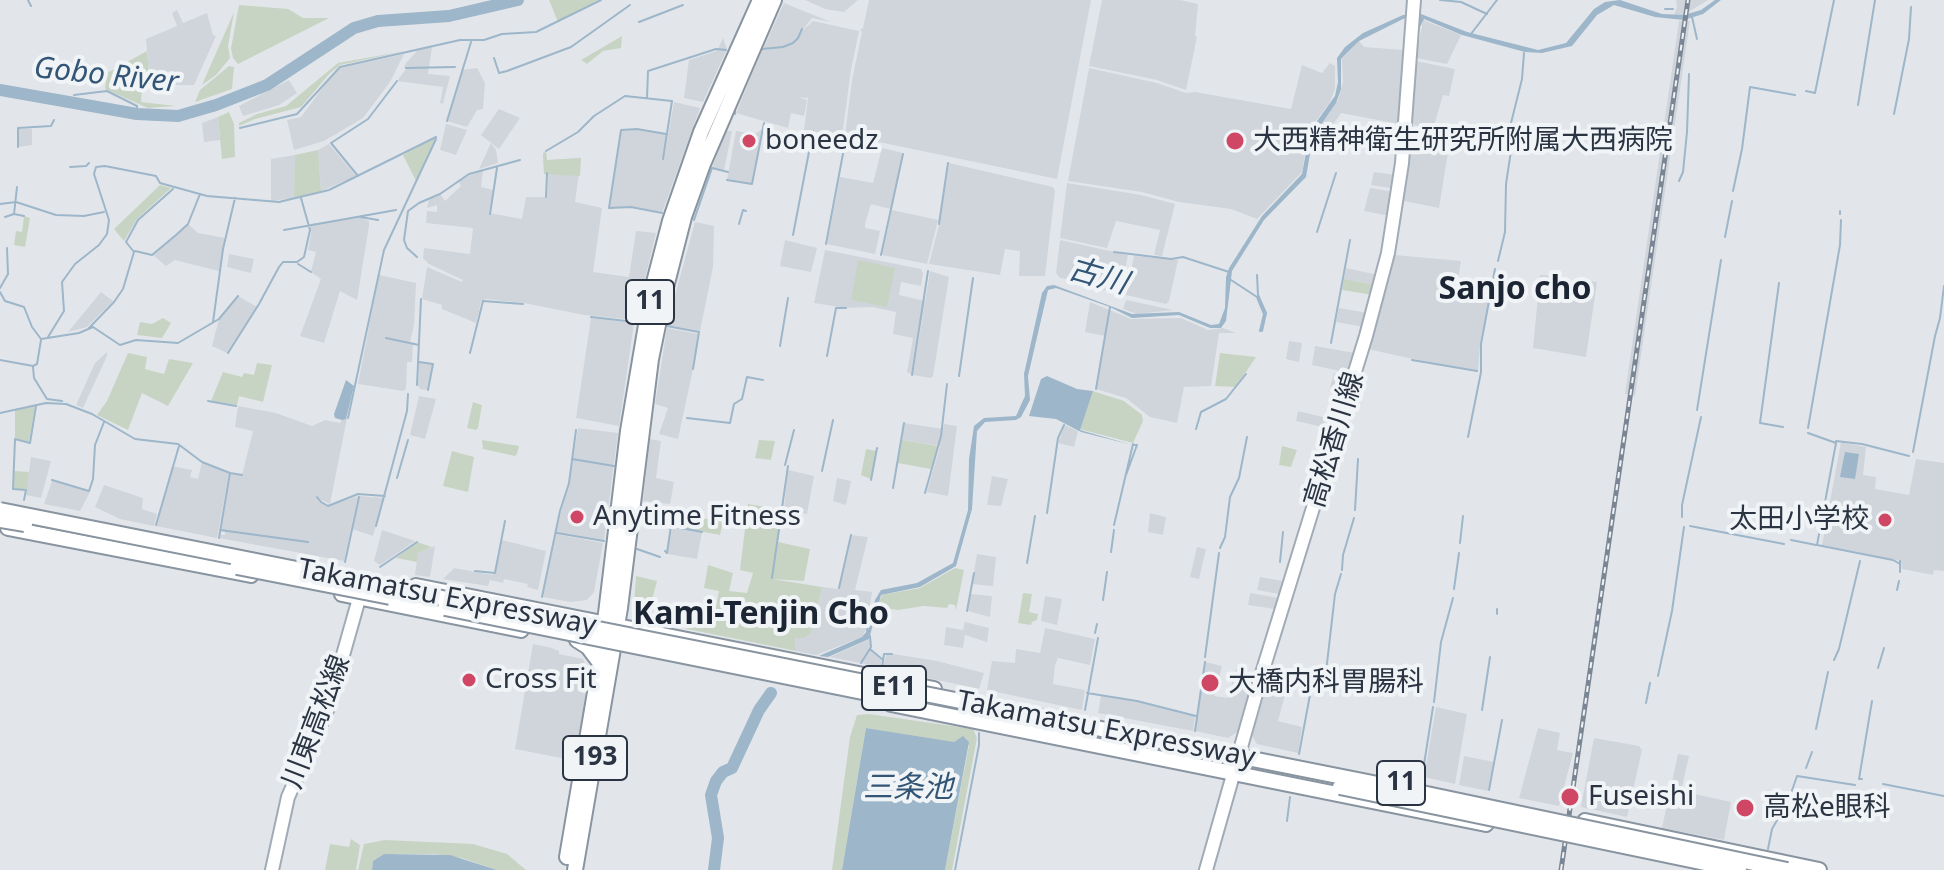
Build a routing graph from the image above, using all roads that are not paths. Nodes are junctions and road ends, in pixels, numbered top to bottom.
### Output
1 (760, 0) edge
2 (774, 0) edge
3 (1414, 0) edge
4 (0, 507) edge
5 (0, 520) edge
6 (0, 526) edge
7 (365, 576) junction
8 (359, 598) junction
9 (607, 600) junction
10 (581, 617) junction
11 (617, 624) junction
12 (577, 640) junction
13 (608, 646) junction
14 (600, 663) junction
15 (921, 686) junction
16 (915, 709) junction
17 (1241, 751) junction
18 (1234, 774) junction
19 (272, 870) edge
20 (565, 870) edge
21 (575, 870) edge
22 (1206, 870) edge
23 (1709, 870) edge
24 (1739, 870) edge
25 (1787, 870) edge
26 (1819, 870) edge

1 - 9 highway, 11
2 - 11 highway, 11
3 - 17 main road, 高松香川線
4 - 7 highway, 11
4 - 25 highway, Takamatsu Expressway / E11, bridge
5 - 24 highway, Takamatsu Expressway / E11, bridge
6 - 8 highway, 11
7 - 8 main road, 川東高松線
7 - 8 highway, 11
7 - 10 highway, 11
8 - 12 highway, 11
8 - 19 main road, 川東高松線
9 - 10 highway
9 - 11 highway, 11
10 - 11 highway, 11
11 - 13 highway, 11
11 - 15 highway, 11
12 - 13 highway, 11
12 - 14 highway
13 - 14 highway, 193
13 - 16 highway, 11
13 - 21 highway, 193
14 - 20 highway, 193
15 - 16 highway
15 - 17 highway, 11
16 - 18 highway, 11
17 - 18 main road, 高松香川線
17 - 26 highway, 11
18 - 22 main road, 高松香川線
18 - 23 highway, 11

